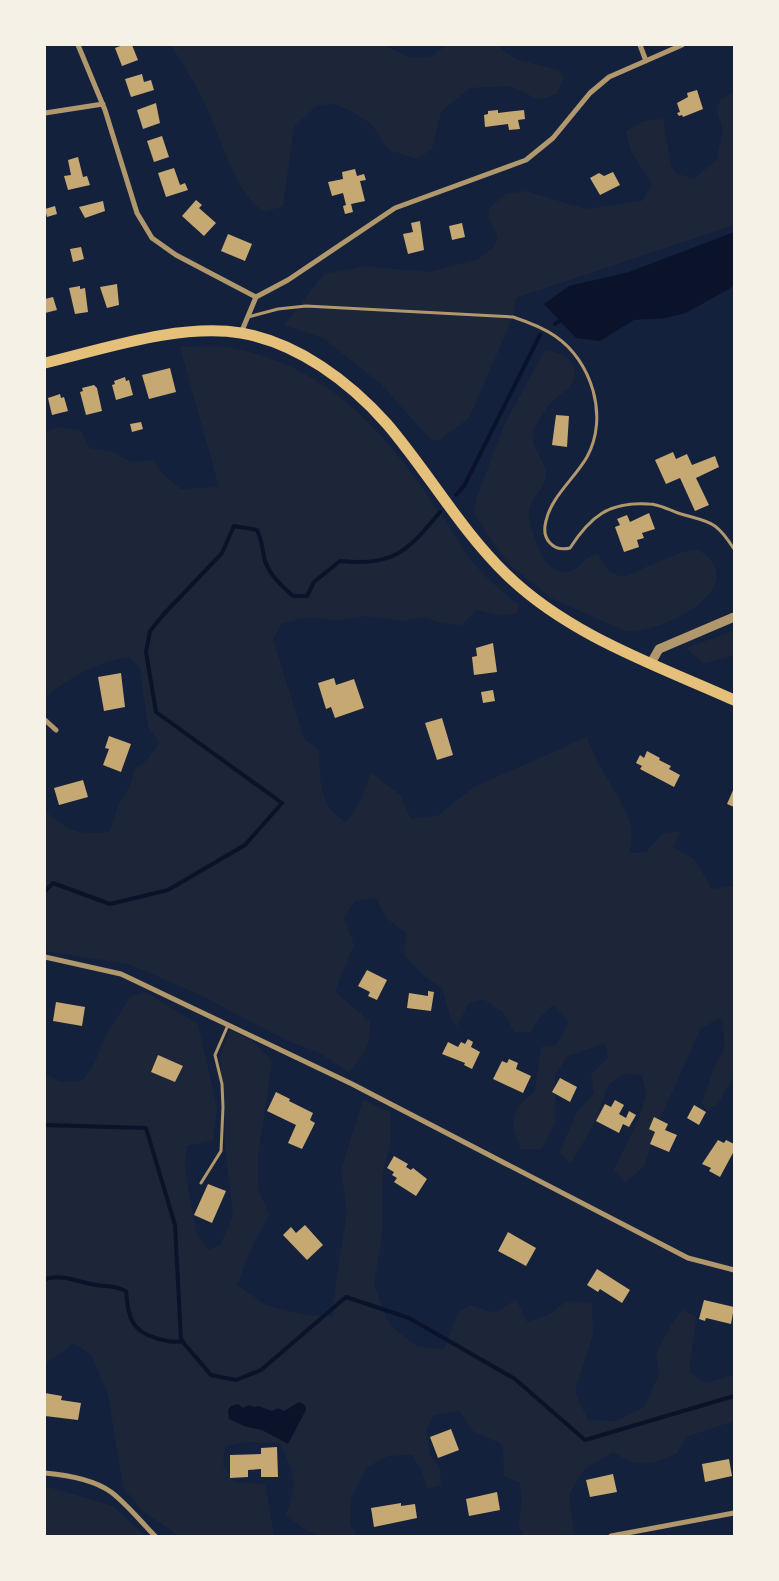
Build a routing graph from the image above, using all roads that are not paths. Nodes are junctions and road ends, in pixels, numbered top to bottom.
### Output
1 (78, 45) edge
2 (640, 45) edge
3 (682, 45) edge
4 (646, 61) junction
5 (103, 104) junction
6 (45, 113) edge
7 (256, 297) junction
8 (248, 317) junction
9 (241, 333) junction
10 (45, 363) edge
11 (734, 549) edge
12 (734, 617) edge
13 (651, 663) junction
14 (734, 700) edge
15 (45, 720) edge
16 (56, 730) dead end
17 (45, 957) edge
18 (229, 1024) junction
19 (201, 1183) dead end
20 (734, 1270) edge
21 (45, 1474) edge
22 (734, 1513) edge
23 (155, 1536) edge
24 (611, 1536) edge

1 - 5 street
2 - 4 street
3 - 4 street
4 - 7 street
5 - 6 street
5 - 7 street
7 - 8 street
8 - 9 street
8 - 11 lane
9 - 10 highway
9 - 13 highway
12 - 13 street
13 - 14 highway
15 - 16 street
17 - 18 street
18 - 19 lane
18 - 20 street
21 - 23 street
22 - 24 street

